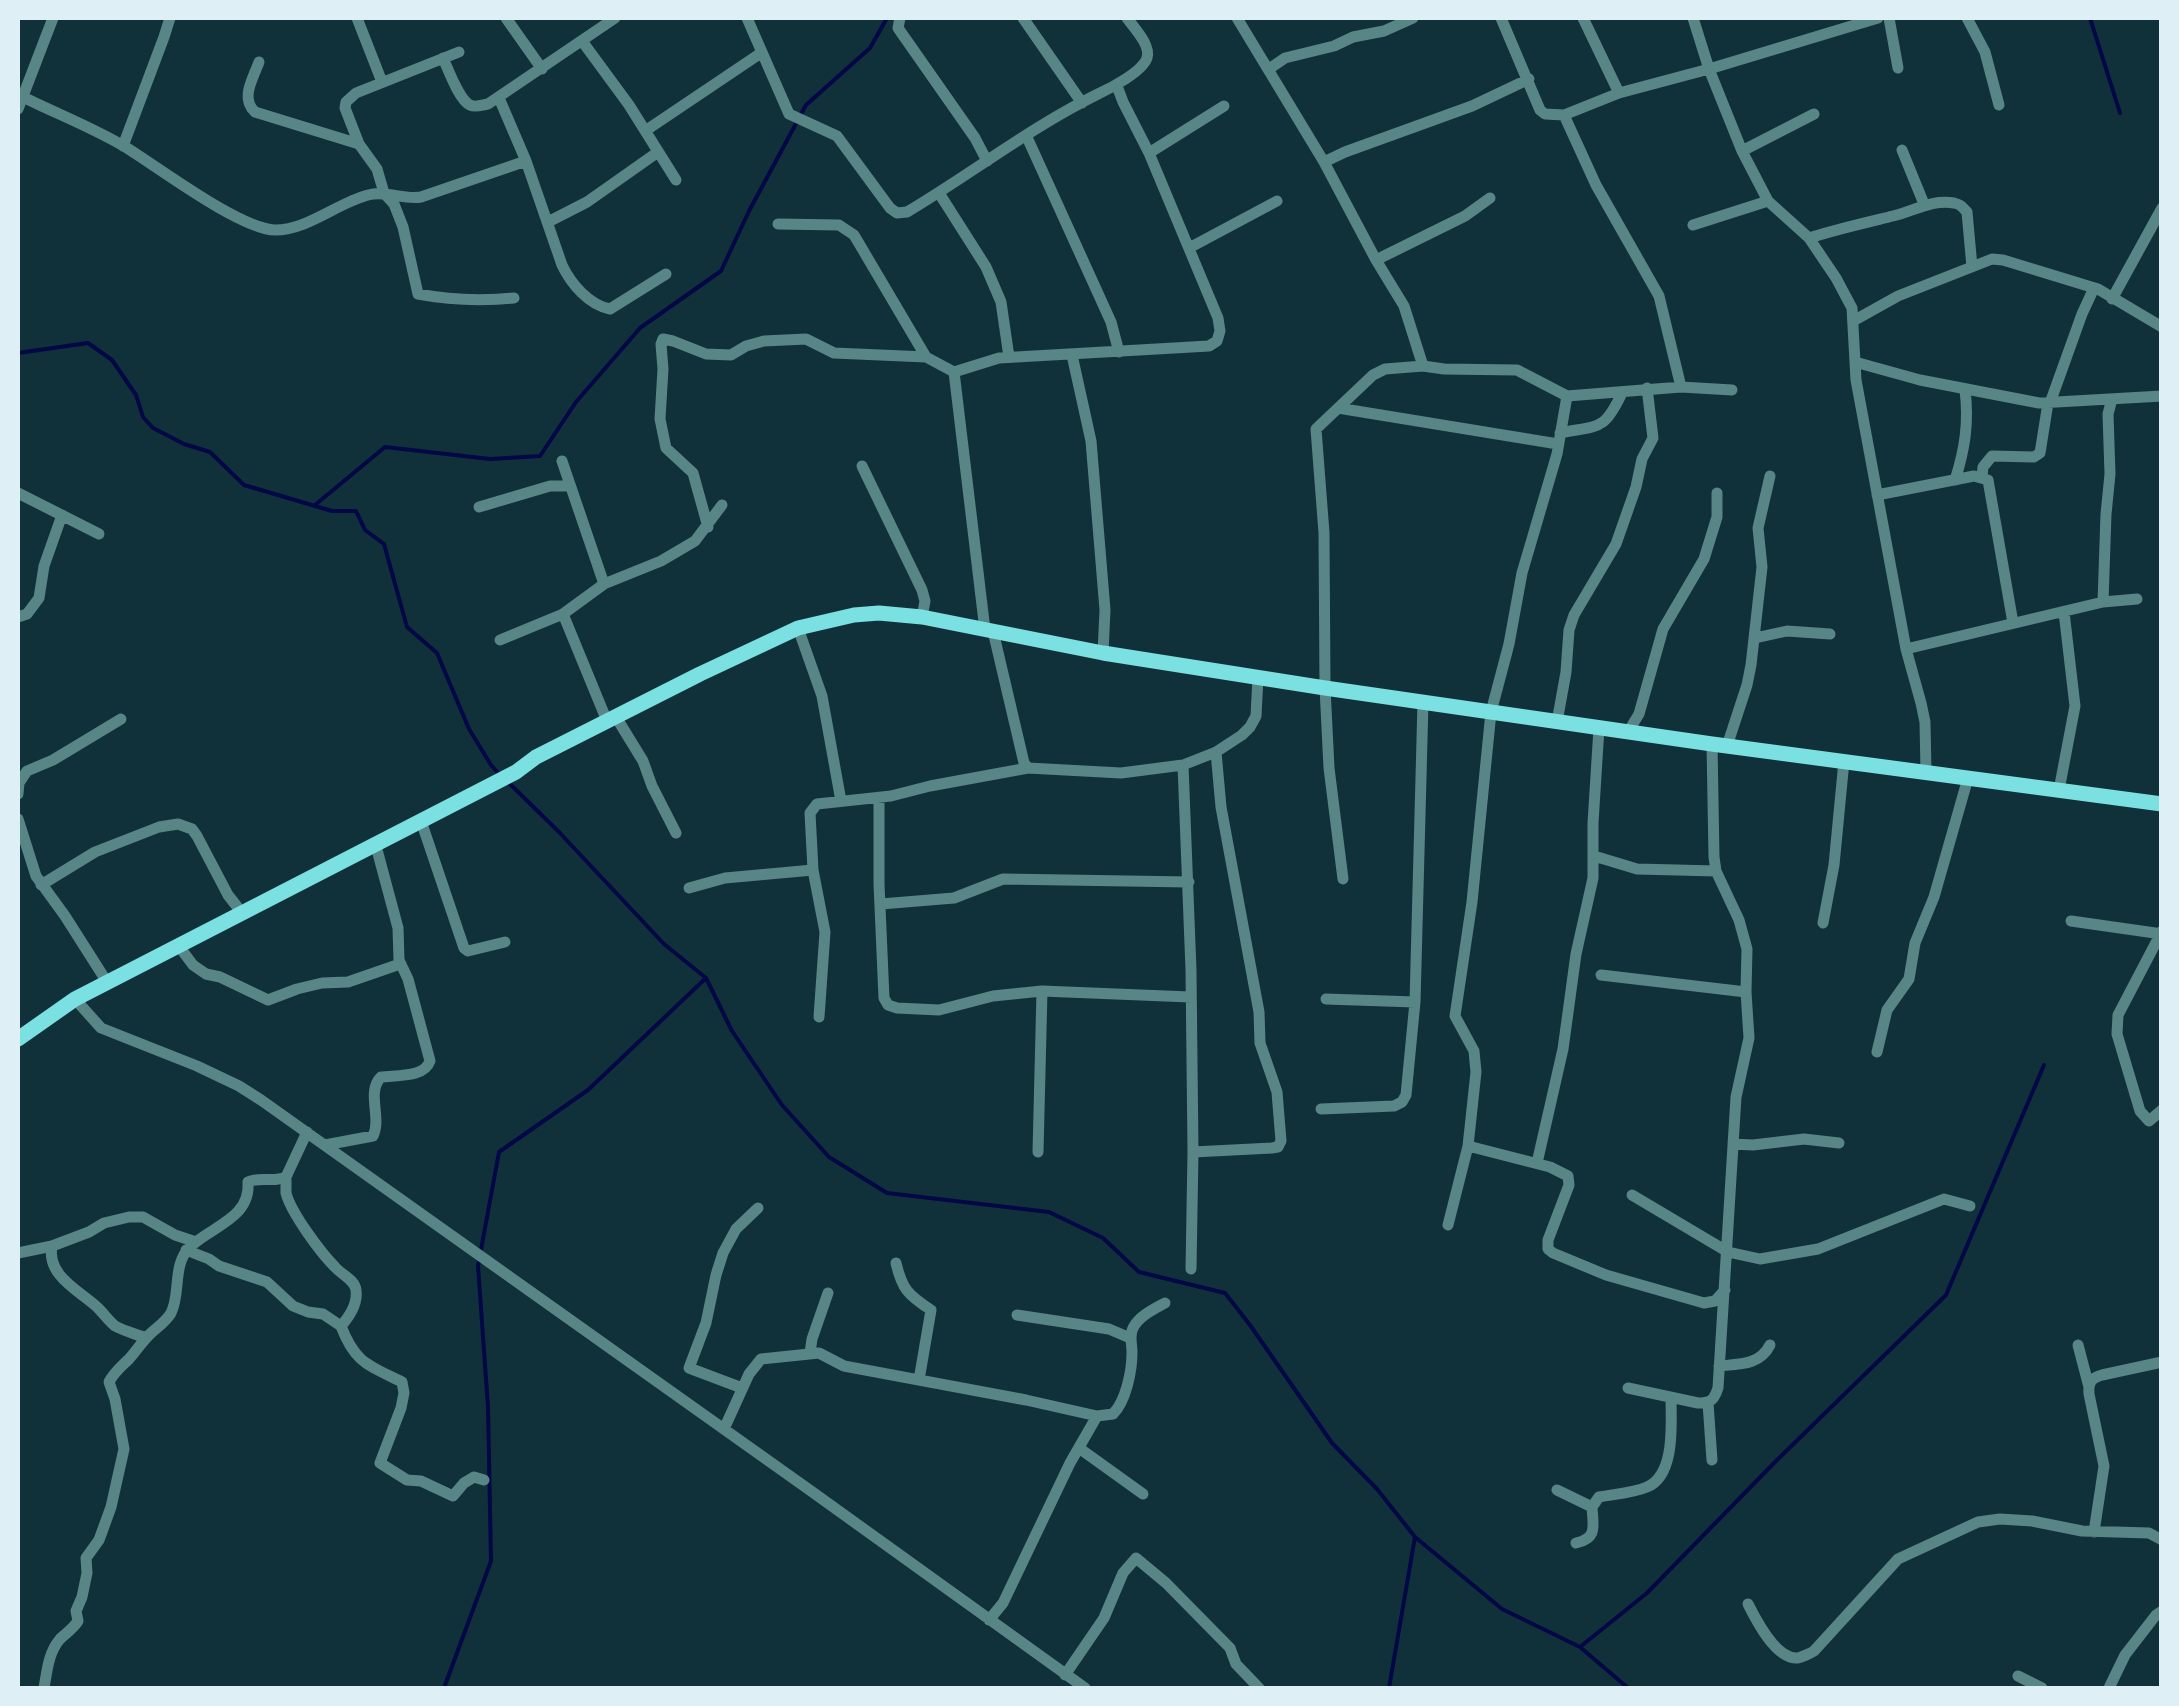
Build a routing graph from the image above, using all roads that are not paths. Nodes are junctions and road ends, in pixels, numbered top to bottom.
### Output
1 (53, 18) edge
2 (170, 18) edge
3 (357, 18) edge
4 (506, 18) edge
5 (615, 18) edge
6 (746, 18) edge
7 (900, 18) edge
8 (1024, 18) edge
9 (1127, 18) edge
10 (1237, 18) edge
11 (1414, 18) edge
12 (1501, 18) edge
13 (1582, 18) edge
14 (1693, 18) edge
15 (1878, 18) edge
16 (1889, 18) edge
17 (1968, 18) edge
18 (1862, 19) edge
19 (582, 42) junction
20 (459, 52) dead end
21 (760, 53) junction
22 (443, 58) junction
23 (258, 62) dead end
24 (542, 68) junction
25 (1269, 68) junction
26 (1898, 68) dead end
27 (1709, 69) junction
28 (1528, 79) junction
29 (382, 82) junction
30 (1117, 86) junction
31 (1619, 93) junction
32 (499, 98) junction
33 (1082, 102) junction
34 (20, 103) edge
35 (1999, 104) dead end
36 (1224, 106) dead end
37 (1564, 114) junction
38 (1814, 114) dead end
39 (645, 131) junction
40 (1026, 135) junction
41 (359, 144) junction
42 (123, 146) junction
43 (1902, 150) dead end
44 (1742, 151) junction
45 (658, 152) junction
46 (1150, 153) junction
47 (526, 161) junction
48 (987, 161) junction
49 (1324, 162) junction
50 (676, 180) dead end
51 (384, 193) junction
52 (939, 193) junction
53 (1490, 198) dead end
54 (1277, 201) dead end
55 (1768, 201) junction
56 (1924, 204) junction
57 (2162, 208) edge
58 (548, 222) junction
59 (778, 224) dead end
60 (1694, 225) dead end
61 (1808, 238) junction
62 (1189, 248) junction
63 (1376, 260) junction
64 (1972, 267) junction
65 (666, 274) dead end
66 (2094, 288) junction
67 (514, 298) dead end
68 (2112, 299) junction
69 (1854, 320) junction
70 (2162, 326) edge
71 (1119, 352) junction
72 (1072, 355) junction
73 (1010, 357) junction
74 (926, 358) junction
75 (1855, 362) junction
76 (1423, 366) junction
77 (954, 372) junction
78 (1681, 386) junction
79 (1647, 388) junction
80 (1732, 390) dead end
81 (1964, 390) junction
82 (1622, 393) junction
83 (1567, 396) junction
84 (2162, 396) edge
85 (2112, 399) junction
86 (2049, 403) junction
87 (1338, 408) junction
88 (1559, 439) junction
89 (1964, 453) junction
90 (562, 460) dead end
91 (862, 466) dead end
92 (1770, 476) dead end
93 (1978, 477) junction
94 (1955, 480) junction
95 (570, 486) junction
96 (18, 493) edge
97 (1717, 493) dead end
98 (1877, 495) junction
99 (722, 506) dead end
100 (479, 507) dead end
101 (62, 515) junction
102 (708, 527) junction
103 (98, 534) dead end
104 (604, 584) junction
105 (2137, 598) dead end
106 (2103, 602) junction
107 (2064, 612) junction
108 (564, 614) junction
109 (18, 616) edge
110 (922, 617) junction
111 (2013, 624) junction
112 (798, 628) junction
113 (989, 631) junction
114 (1830, 634) dead end
115 (1755, 638) junction
116 (500, 640) dead end
117 (1906, 649) junction
118 (1103, 653) junction
119 (1258, 677) junction
120 (1325, 688) junction
121 (1423, 702) junction
122 (1491, 712) junction
123 (121, 719) dead end
124 (611, 719) junction
125 (1557, 722) junction
126 (1599, 728) junction
127 (1628, 732) junction
128 (1719, 745) junction
129 (1216, 752) junction
130 (1844, 762) junction
131 (1184, 764) junction
132 (1028, 768) junction
133 (1926, 772) junction
134 (1968, 778) junction
135 (2059, 790) junction
136 (18, 794) edge
137 (879, 798) junction
138 (840, 801) junction
139 (2162, 804) edge
140 (18, 819) edge
141 (421, 822) junction
142 (676, 833) dead end
143 (376, 846) junction
144 (1594, 856) junction
145 (813, 870) junction
146 (1716, 870) junction
147 (1343, 879) dead end
148 (1189, 882) junction
149 (41, 885) junction
150 (689, 888) dead end
151 (880, 904) junction
152 (242, 913) junction
153 (2071, 921) dead end
154 (1823, 923) dead end
155 (2161, 933) edge
156 (504, 942) dead end
157 (178, 945) junction
158 (400, 964) junction
159 (1600, 975) dead end
160 (106, 982) junction
161 (1042, 990) junction
162 (1746, 992) junction
163 (1190, 997) junction
164 (75, 999) junction
165 (1326, 999) dead end
166 (1415, 1002) junction
167 (820, 1017) dead end
168 (18, 1039) edge
169 (1877, 1052) dead end
170 (1321, 1109) dead end
171 (2162, 1110) edge
172 (307, 1132) junction
173 (1839, 1142) dead end
174 (1733, 1144) junction
175 (324, 1145) junction
176 (1468, 1146) junction
177 (1038, 1152) dead end
178 (1193, 1152) junction
179 (1537, 1163) junction
180 (286, 1177) junction
181 (1632, 1195) dead end
182 (1970, 1206) dead end
183 (758, 1208) dead end
184 (1448, 1225) dead end
185 (52, 1246) junction
186 (191, 1246) junction
187 (1728, 1252) junction
188 (18, 1254) edge
189 (896, 1262) dead end
190 (1191, 1268) dead end
191 (1725, 1290) junction
192 (828, 1293) dead end
193 (1165, 1302) dead end
194 (1017, 1315) dead end
195 (341, 1326) junction
196 (146, 1338) junction
197 (1130, 1338) junction
198 (1770, 1345) dead end
199 (2078, 1345) dead end
200 (810, 1353) junction
201 (2162, 1362) edge
202 (1720, 1366) junction
203 (919, 1380) junction
204 (2088, 1386) junction
205 (742, 1388) junction
206 (1628, 1388) dead end
207 (1671, 1398) junction
208 (1708, 1403) junction
209 (1097, 1416) junction
210 (724, 1429) junction
211 (1079, 1448) junction
212 (1712, 1460) dead end
213 (484, 1480) dead end
214 (1557, 1490) dead end
215 (1143, 1494) dead end
216 (1592, 1508) junction
217 (2094, 1532) junction
218 (2162, 1540) edge
219 (1576, 1543) dead end
220 (1748, 1604) dead end
221 (2162, 1611) edge
222 (989, 1620) junction
223 (1066, 1675) junction
224 (2018, 1676) dead end
225 (44, 1688) edge
226 (1084, 1688) edge
227 (1260, 1688) edge
228 (2042, 1688) edge
229 (2109, 1688) edge

1 - 34 street
2 - 42 street
3 - 29 street
4 - 24 street
5 - 19 street
6 - 21 street
7 - 48 street
8 - 33 street
9 - 30 street
10 - 25 street
11 - 25 street
12 - 28 street
13 - 31 street
14 - 27 street
15 - 18 street
16 - 26 street
17 - 35 street
18 - 27 street
19 - 24 street
19 - 39 street
20 - 22 street
21 - 39 street
21 - 52 street
22 - 29 street
22 - 32 street
23 - 41 street
24 - 32 street
25 - 49 street
27 - 31 street
27 - 44 street
28 - 37 street
28 - 49 street
29 - 41 street
30 - 33 street
30 - 46 street
31 - 37 street
32 - 47 street
33 - 40 street
34 - 42 street
36 - 46 street
37 - 78 street
38 - 44 street
39 - 45 street
40 - 48 street
40 - 71 street
41 - 51 street
42 - 51 street
43 - 56 street
44 - 55 street
45 - 50 street
45 - 58 street
46 - 62 street
47 - 51 street
47 - 58 street
48 - 52 street
49 - 63 street
51 - 67 street
52 - 73 street
53 - 63 street
54 - 62 street
55 - 60 street
55 - 61 street
56 - 61 street
56 - 64 street
57 - 68 street
58 - 65 street
59 - 74 street
61 - 69 street
62 - 71 street
63 - 76 street
64 - 66 street
64 - 69 street
66 - 68 street
66 - 86 street
68 - 70 street
69 - 75 street
71 - 72 street
72 - 73 street
72 - 118 street
73 - 77 street
74 - 77 street
74 - 102 street
75 - 81 street
75 - 98 street
76 - 83 street
76 - 87 street
77 - 113 street
78 - 79 street
78 - 80 street
79 - 82 street
79 - 125 street
81 - 86 street
81 - 89 street
82 - 83 street
82 - 88 street
83 - 88 street
84 - 85 street
85 - 86 street
85 - 106 street
86 - 93 street
87 - 88 street
87 - 120 street
88 - 122 street
89 - 93 street
89 - 94 street
90 - 95 street
91 - 110 street
92 - 115 street
93 - 94 street
93 - 111 street
94 - 98 street
95 - 100 street
95 - 104 street
96 - 101 street
97 - 127 street
98 - 117 street
99 - 102 street
101 - 103 street
101 - 109 street
102 - 104 street
104 - 108 street
105 - 106 street
106 - 107 street
107 - 111 street
107 - 135 street
108 - 116 street
108 - 124 street
110 - 112 main road
110 - 113 main road
111 - 117 street
112 - 124 main road
112 - 138 street
113 - 118 main road
113 - 132 street
114 - 115 street
115 - 128 street
117 - 133 street
118 - 119 main road
119 - 120 main road
119 - 129 street
120 - 121 main road
120 - 147 street
121 - 122 main road
121 - 166 street
122 - 125 main road
122 - 176 street
123 - 136 street
124 - 141 main road
124 - 142 street
125 - 126 main road
126 - 127 main road
126 - 144 street
127 - 128 main road
128 - 130 main road
128 - 146 street
129 - 131 street
129 - 178 street
130 - 133 main road
130 - 154 street
131 - 132 street
131 - 148 street
132 - 137 street
133 - 134 main road
134 - 135 main road
134 - 169 street
135 - 139 main road
137 - 138 street
137 - 151 street
138 - 145 street
140 - 149 street
141 - 143 main road
141 - 156 street
143 - 152 main road
143 - 158 street
144 - 146 street
144 - 179 street
145 - 150 street
145 - 167 street
146 - 162 street
148 - 151 street
148 - 163 street
149 - 152 street
149 - 160 street
151 - 161 street
152 - 157 main road
153 - 155 street
155 - 171 street
157 - 158 street
157 - 160 main road
158 - 175 street
159 - 162 street
160 - 164 main road
161 - 163 street
161 - 177 street
162 - 174 street
163 - 178 street
164 - 168 main road
164 - 172 street
165 - 166 street
166 - 170 street
172 - 175 street
172 - 180 street
173 - 174 street
174 - 187 street
175 - 210 street
176 - 179 street
176 - 184 street
178 - 190 street
179 - 191 street
180 - 186 street
180 - 195 street
181 - 187 street
182 - 187 street
183 - 205 street
185 - 186 street
185 - 188 street
185 - 196 street
186 - 195 street
186 - 196 street
187 - 191 street
189 - 203 street
191 - 202 street
192 - 200 street
193 - 197 street
194 - 197 street
195 - 213 street
196 - 225 street
197 - 209 street
198 - 202 street
199 - 204 street
200 - 203 street
200 - 205 street
201 - 204 street
202 - 208 street
203 - 209 street
204 - 217 street
205 - 210 street
206 - 207 street
207 - 208 street
207 - 216 street
208 - 212 street
209 - 211 street
210 - 222 street
211 - 215 street
211 - 222 street
214 - 216 street
216 - 219 street
217 - 218 street
217 - 220 street
221 - 229 street
222 - 223 street
223 - 226 street
223 - 227 street
224 - 228 street

